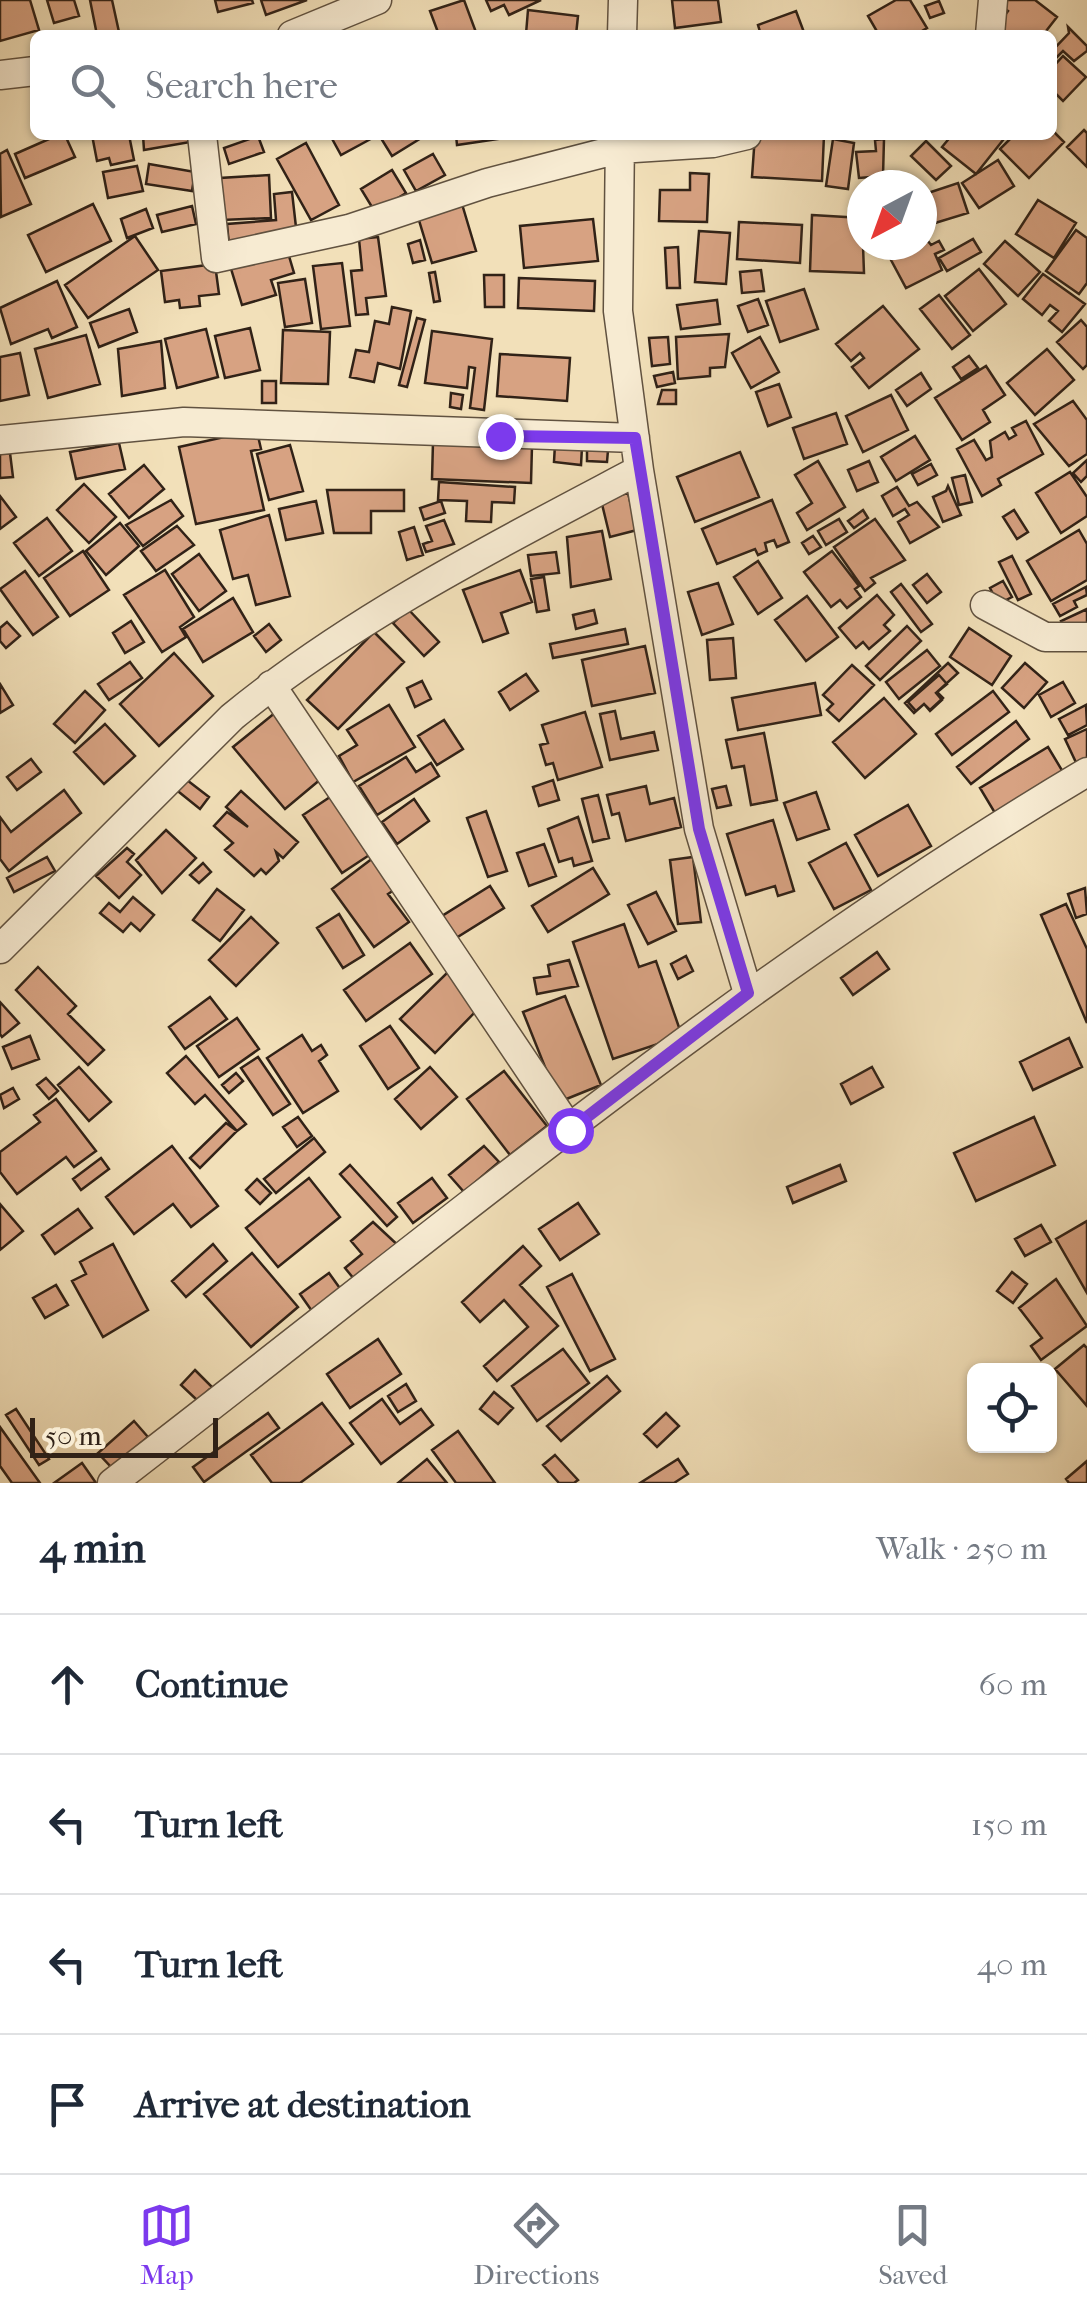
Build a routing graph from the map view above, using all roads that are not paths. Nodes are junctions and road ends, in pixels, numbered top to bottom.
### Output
1 (377, 0) edge
2 (623, 0) edge
3 (993, 0) edge
4 (304, 30) edge
5 (622, 30) edge
6 (990, 30) edge
7 (30, 72) edge
8 (0, 75) edge
9 (203, 140) edge
10 (726, 140) edge
11 (620, 142) edge
12 (635, 438) junction
13 (0, 440) edge
14 (639, 470) junction
15 (985, 605) dead end
16 (1087, 637) edge
17 (271, 685) junction
18 (1087, 772) edge
19 (0, 950) edge
20 (748, 993) junction
21 (570, 1130) junction
22 (112, 1483) edge

1 - 4 street
2 - 5 street
3 - 6 street
7 - 8 street
9 - 11 street
10 - 11 street
11 - 12 street
12 - 13 street
12 - 14 street
14 - 17 street
14 - 20 street
15 - 16 street
17 - 19 street
17 - 21 street
18 - 20 street
20 - 21 street
21 - 22 street

